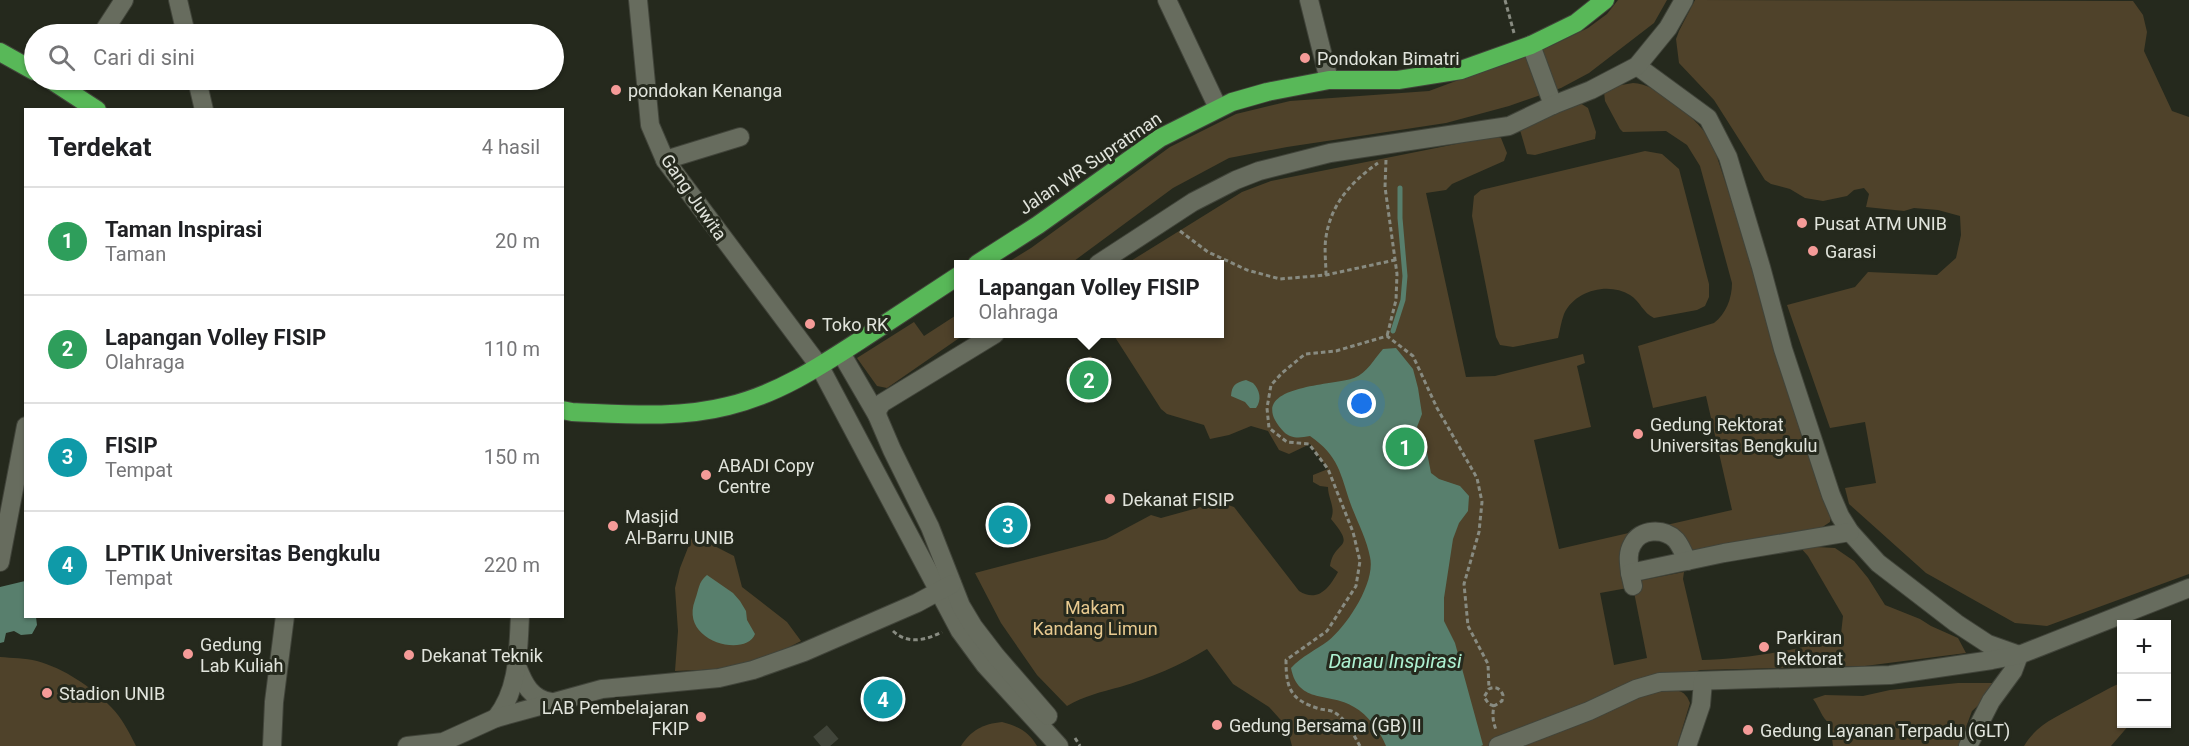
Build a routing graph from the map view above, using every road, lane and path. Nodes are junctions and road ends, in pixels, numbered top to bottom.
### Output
1 (124, 0) edge
2 (178, 0) edge
3 (638, 0) edge
4 (1167, 0) edge
5 (1309, 0) edge
6 (1505, 0) edge
7 (1605, 0) edge
8 (1684, 0) edge
9 (108, 24) edge
10 (184, 24) edge
11 (1525, 48) junction
12 (0, 52) edge
13 (24, 65) edge
14 (1637, 66) junction
15 (1329, 80) junction
16 (71, 90) edge
17 (199, 90) edge
18 (1553, 105) junction
19 (94, 108) edge
20 (204, 108) edge
21 (1218, 108) junction
22 (740, 137) dead end
23 (1387, 158) junction
24 (665, 160) junction
25 (1375, 160) dead end
26 (1188, 226) dead end
27 (983, 260) edge
28 (1104, 260) edge
29 (1395, 260) junction
30 (1326, 275) junction
31 (954, 279) edge
32 (1387, 336) junction
33 (987, 338) edge
34 (841, 352) junction
35 (820, 367) junction
36 (564, 410) edge
37 (878, 415) junction
38 (24, 436) edge
39 (1850, 532) junction
40 (1687, 561) junction
41 (0, 562) edge
42 (945, 588) junction
43 (2189, 588) edge
44 (285, 618) edge
45 (520, 618) edge
46 (892, 630) dead end
47 (947, 630) dead end
48 (2019, 655) junction
49 (518, 666) junction
50 (1702, 681) junction
51 (1488, 689) junction
52 (551, 702) junction
53 (1494, 706) junction
54 (496, 718) junction
55 (1071, 738) edge
56 (444, 744) edge
57 (1500, 745) edge
58 (272, 746) edge
59 (407, 746) edge
60 (1059, 746) edge
61 (1080, 746) edge
62 (1360, 746) edge
63 (1687, 746) edge
64 (1968, 746) edge

1 - 9 street
2 - 10 street
3 - 24 street, Gang Juwita
4 - 21 street
5 - 15 street
6 - 11 path
7 - 11 highway, Jalan WR Supratman
8 - 14 street
11 - 15 highway, Jalan WR Supratman
11 - 18 street
12 - 13 highway
14 - 18 street
14 - 39 street
15 - 21 highway, Jalan WR Supratman
16 - 19 highway
17 - 20 street
18 - 28 street
21 - 27 highway, Jalan WR Supratman
22 - 24 street
23 - 25 path
23 - 29 path
23 - 30 path
24 - 35 street, Gang Juwita
26 - 30 path
29 - 30 path
29 - 32 path
31 - 34 highway
32 - 51 path
32 - 62 path
33 - 37 street
34 - 35 highway
34 - 37 street
35 - 36 highway
35 - 42 street, Gang Juwita
37 - 42 street
38 - 41 street
39 - 40 street
39 - 48 street
40 - 40 street
42 - 52 street
42 - 55 street
42 - 60 street
43 - 48 street
44 - 58 street
45 - 49 street
46 - 47 path
48 - 50 street
48 - 64 street
49 - 52 street
49 - 54 street
50 - 57 street
50 - 63 street
51 - 53 path
51 - 53 path
52 - 54 street
53 - 57 path
54 - 56 street
55 - 61 path
56 - 59 street

